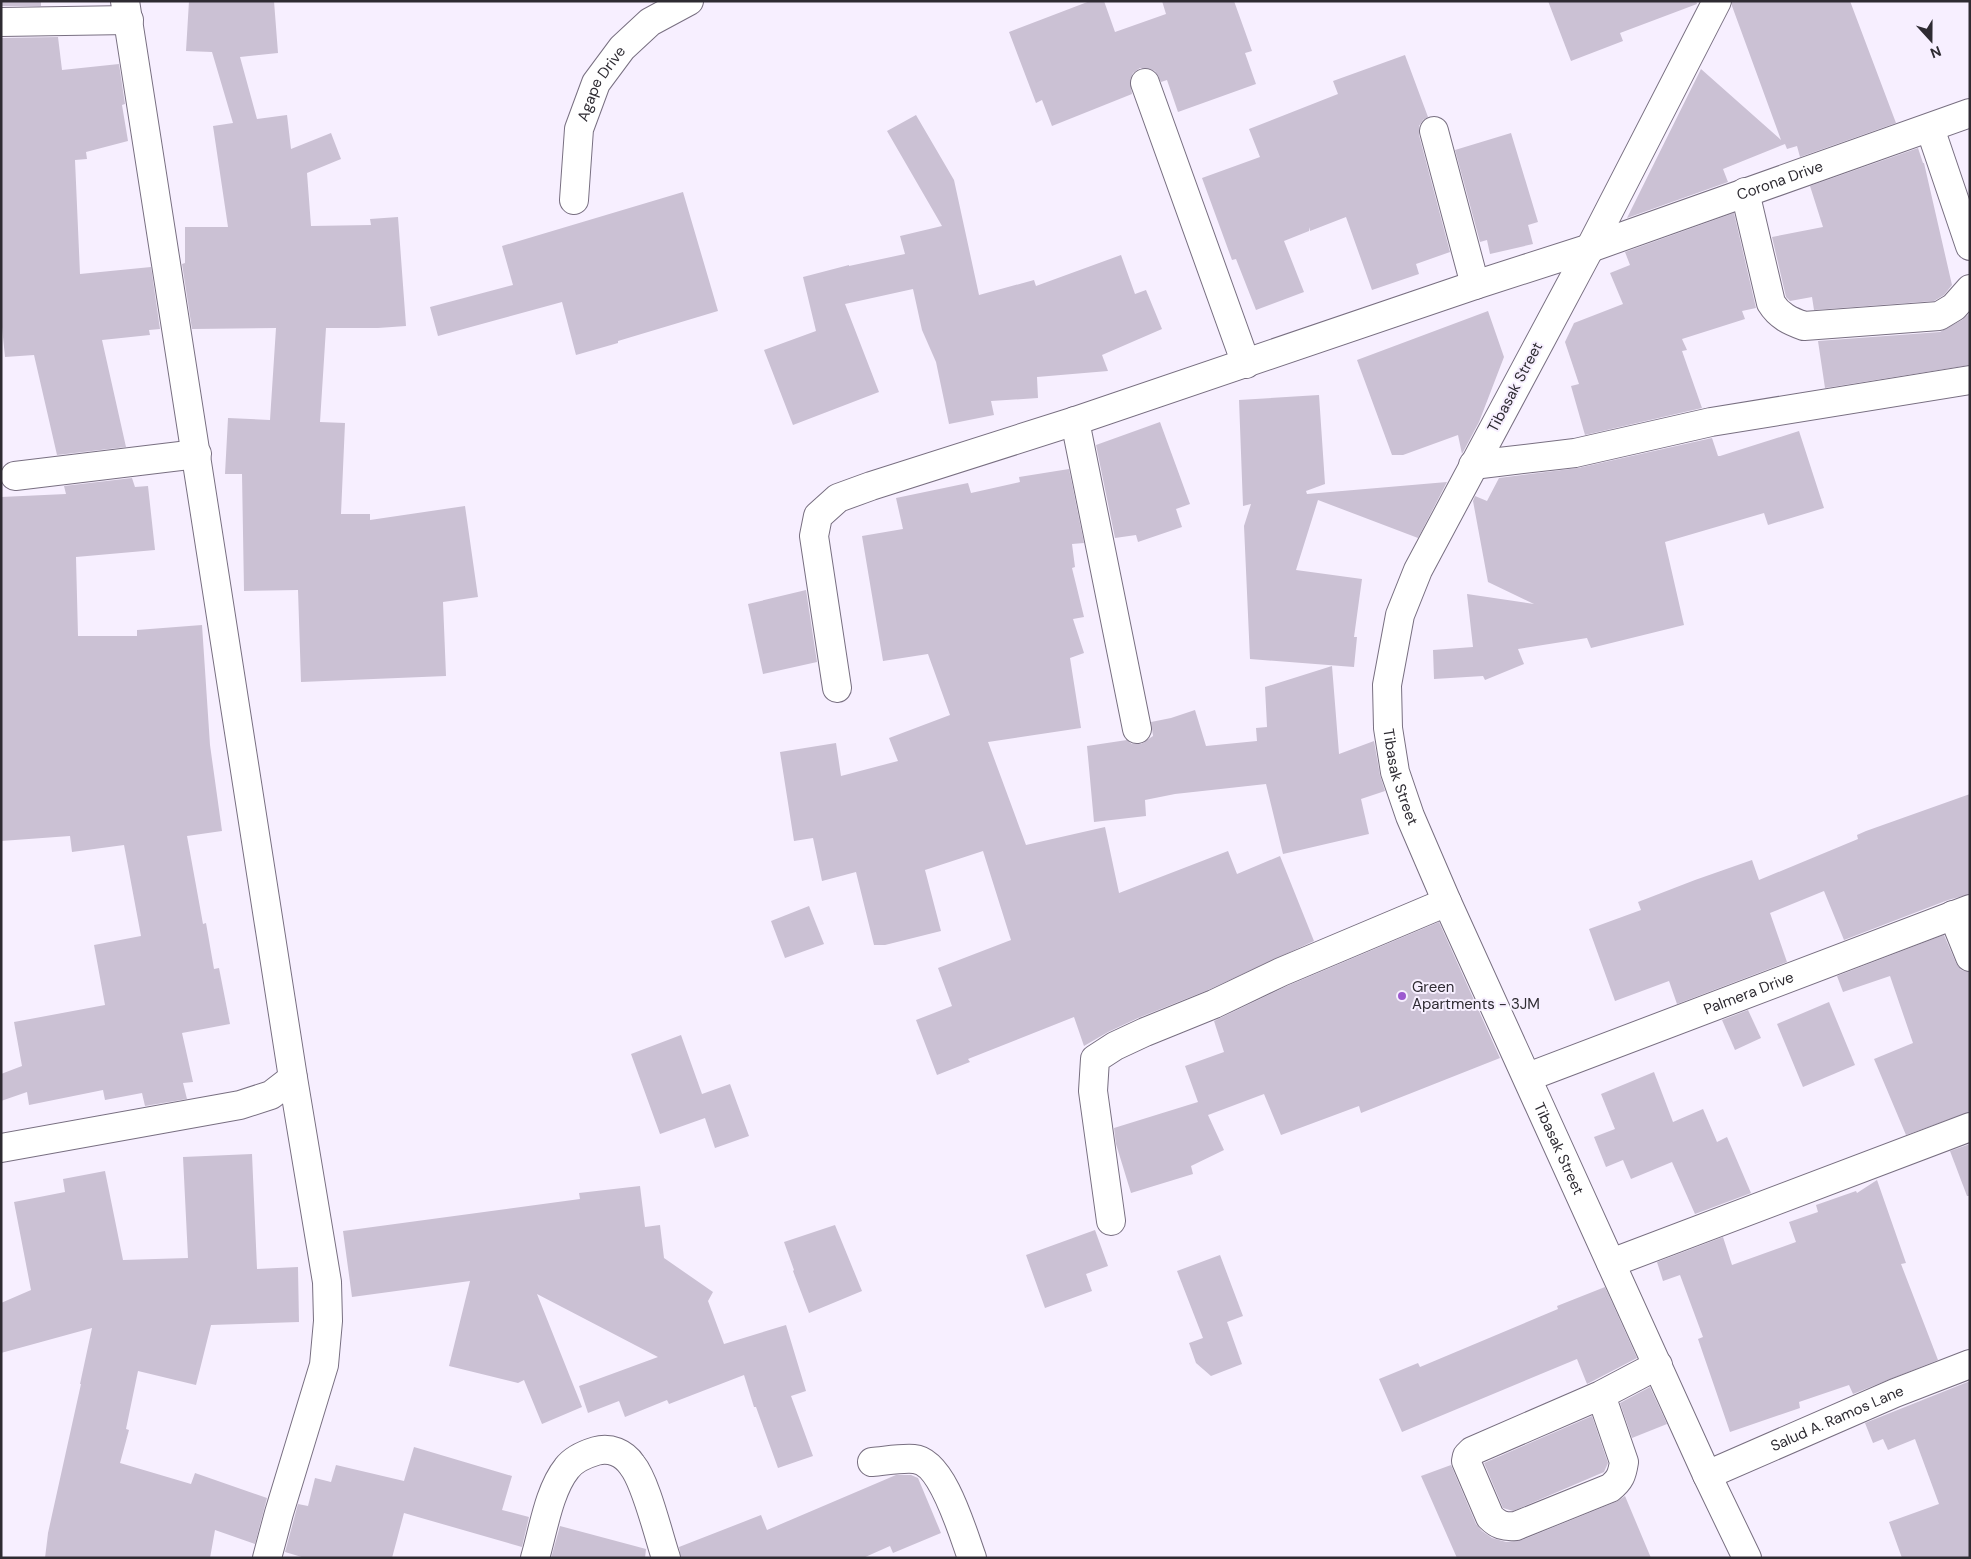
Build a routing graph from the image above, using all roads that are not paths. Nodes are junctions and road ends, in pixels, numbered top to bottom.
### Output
1 (689, 1) edge
2 (1716, 1) edge
3 (127, 10) edge
4 (1, 22) edge
5 (1145, 83) dead end
6 (1970, 113) edge
7 (1930, 128) junction
8 (1434, 131) dead end
9 (1745, 192) junction
10 (574, 200) dead end
11 (1970, 246) edge
12 (1590, 248) junction
13 (1475, 285) junction
14 (1970, 290) edge
15 (1246, 364) junction
16 (1970, 380) edge
17 (1075, 422) junction
18 (197, 454) junction
19 (1474, 465) junction
20 (15, 476) dead end
21 (837, 688) dead end
22 (1137, 730) dead end
23 (1447, 902) junction
24 (1961, 912) edge
25 (1970, 957) edge
26 (293, 1078) junction
27 (1528, 1078) junction
28 (1970, 1127) edge
29 (1, 1148) edge
30 (1111, 1221) dead end
31 (1611, 1263) junction
32 (1970, 1364) edge
33 (1658, 1365) junction
34 (1601, 1395) junction
35 (872, 1462) dead end
36 (1707, 1475) junction
37 (267, 1558) edge
38 (535, 1558) edge
39 (666, 1558) edge
40 (972, 1558) edge
41 (1747, 1558) edge

1 - 10 street, Agape Drive
2 - 12 street, Tibasak Street
3 - 4 street
3 - 18 street
5 - 15 street
6 - 7 street, Corona Drive
7 - 9 street, Corona Drive
7 - 11 street
8 - 13 street
9 - 12 street, Corona Drive
9 - 14 street
12 - 13 street, Corona Drive
12 - 19 street, Tibasak Street
13 - 15 street, Corona Drive
15 - 17 street, Corona Drive
16 - 19 street
17 - 21 street, Corona Drive
17 - 22 street
18 - 20 street
18 - 26 street
19 - 23 street, Tibasak Street
23 - 27 street, Tibasak Street
23 - 30 street
24 - 25 street
24 - 27 street, Palmera Drive
26 - 29 street
26 - 37 street
27 - 31 street, Tibasak Street
28 - 31 street
31 - 33 street, Tibasak Street
32 - 36 street, Salud A. Ramos Lane
33 - 34 street
33 - 36 street, Tibasak Street
34 - 34 street
35 - 40 street
36 - 41 street, Tibasak Street
38 - 39 street

